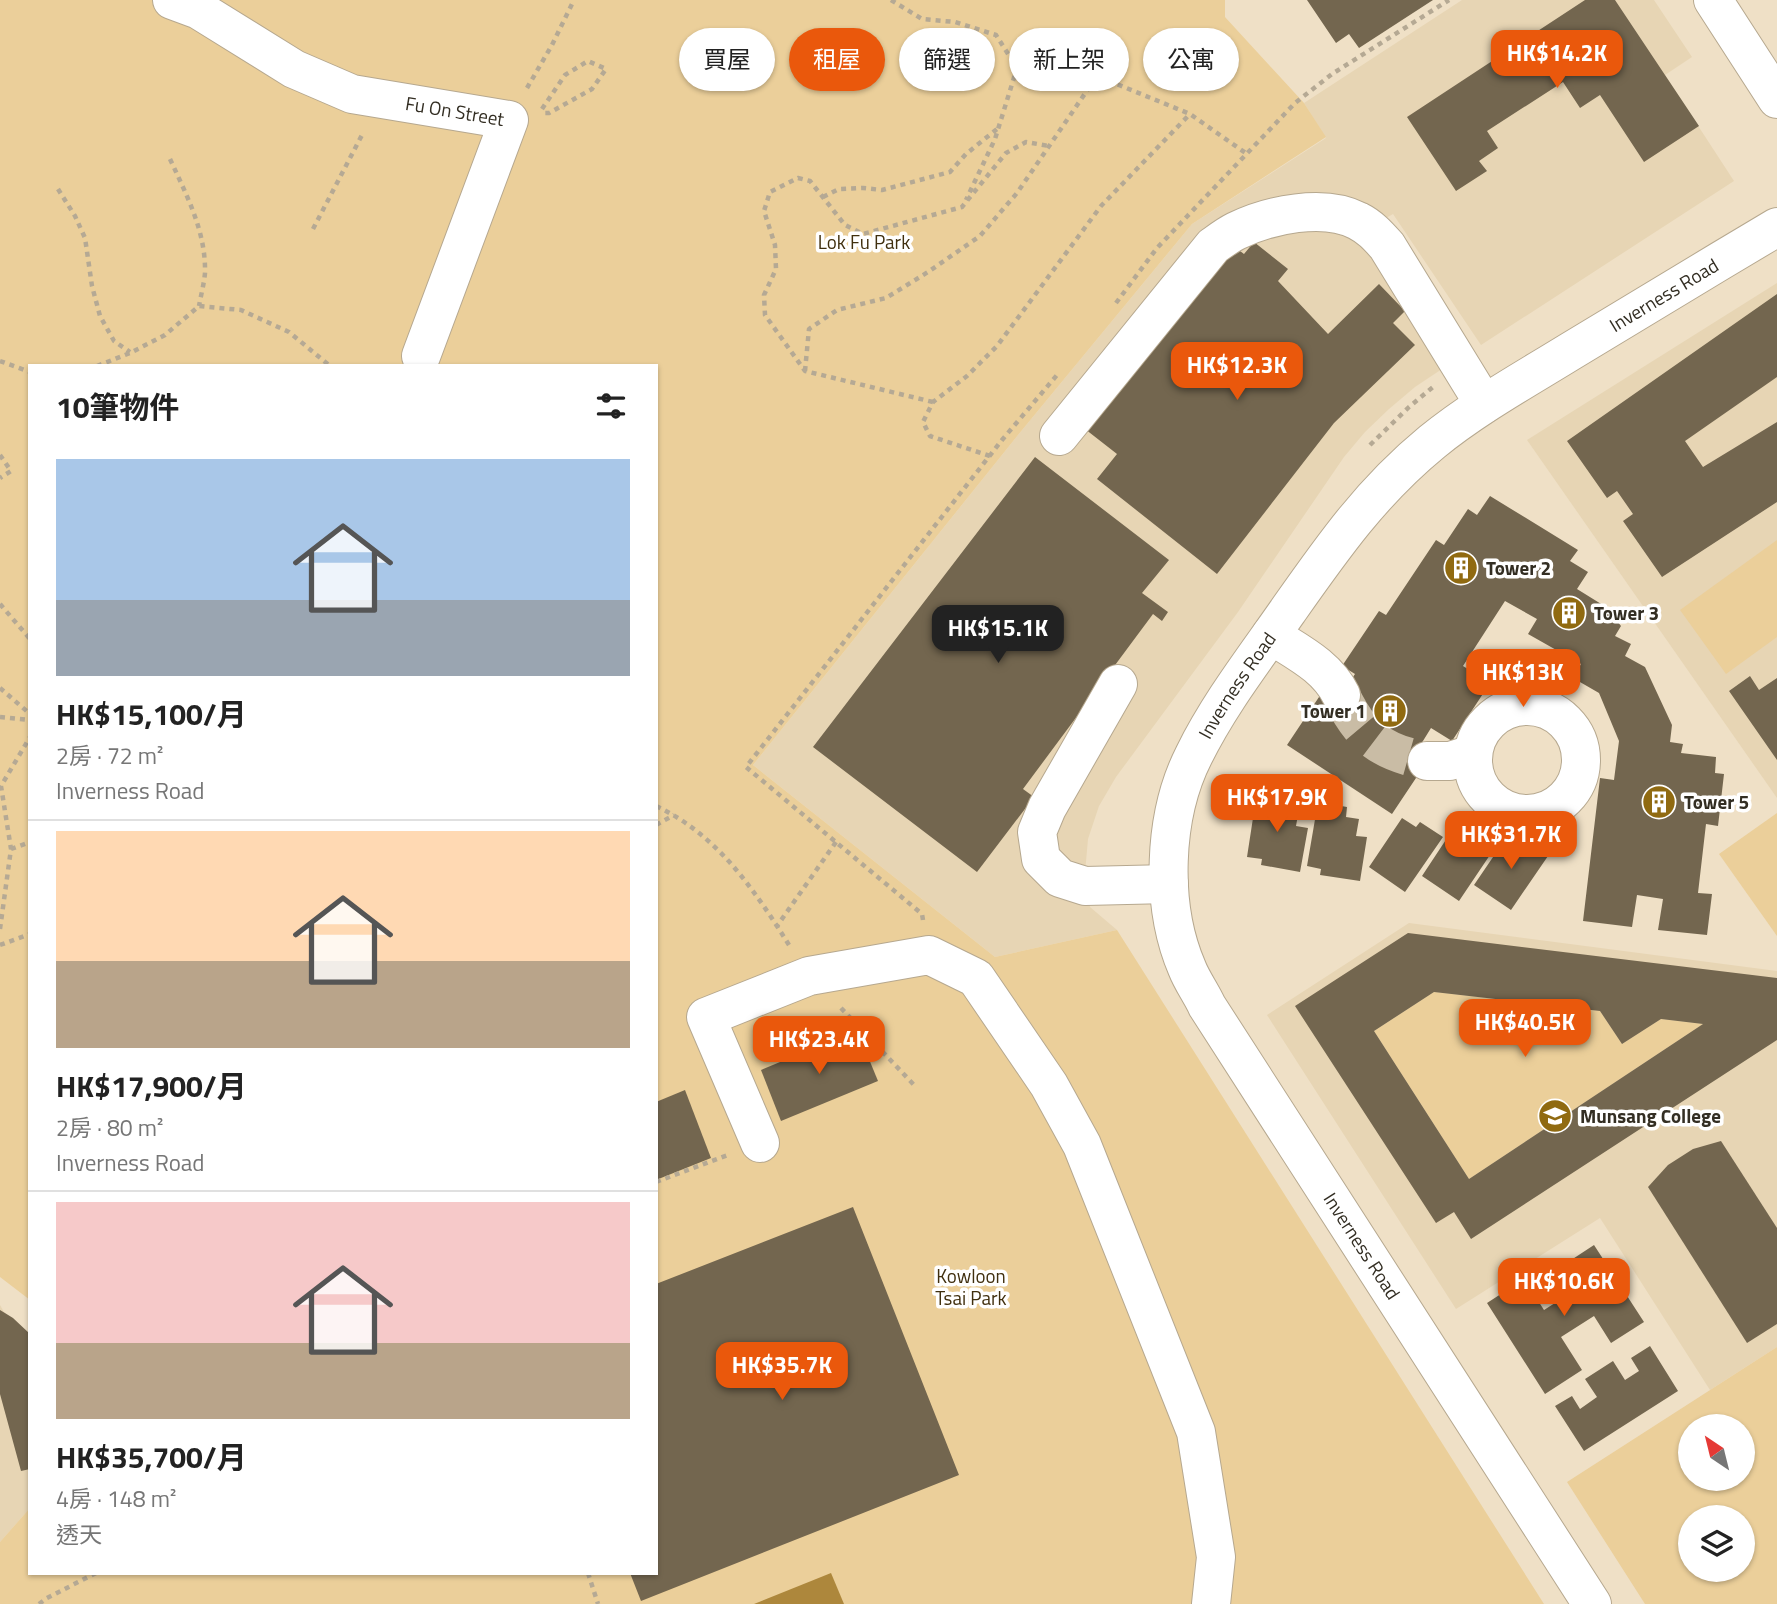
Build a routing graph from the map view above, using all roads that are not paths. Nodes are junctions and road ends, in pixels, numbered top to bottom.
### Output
1 (172, 0) edge
2 (1713, 0) edge
3 (1777, 99) edge
4 (1777, 227) edge
5 (421, 356) dead end
6 (1484, 404) junction
7 (1059, 436) dead end
8 (1271, 635) junction
9 (1118, 684) dead end
10 (1341, 695) tunnel mouth
11 (1472, 754) dead end
12 (1427, 761) tunnel mouth
13 (1169, 884) junction
14 (760, 1143) road end
15 (1210, 1604) edge
16 (1592, 1604) edge

1 - 5 street, Fu On Street
2 - 3 street
4 - 6 street, Inverness Road
6 - 7 street
6 - 8 street, Inverness Road
8 - 10 street
8 - 13 street, Inverness Road
9 - 13 street
11 - 12 street
13 - 16 street, Inverness Road
14 - 15 street

